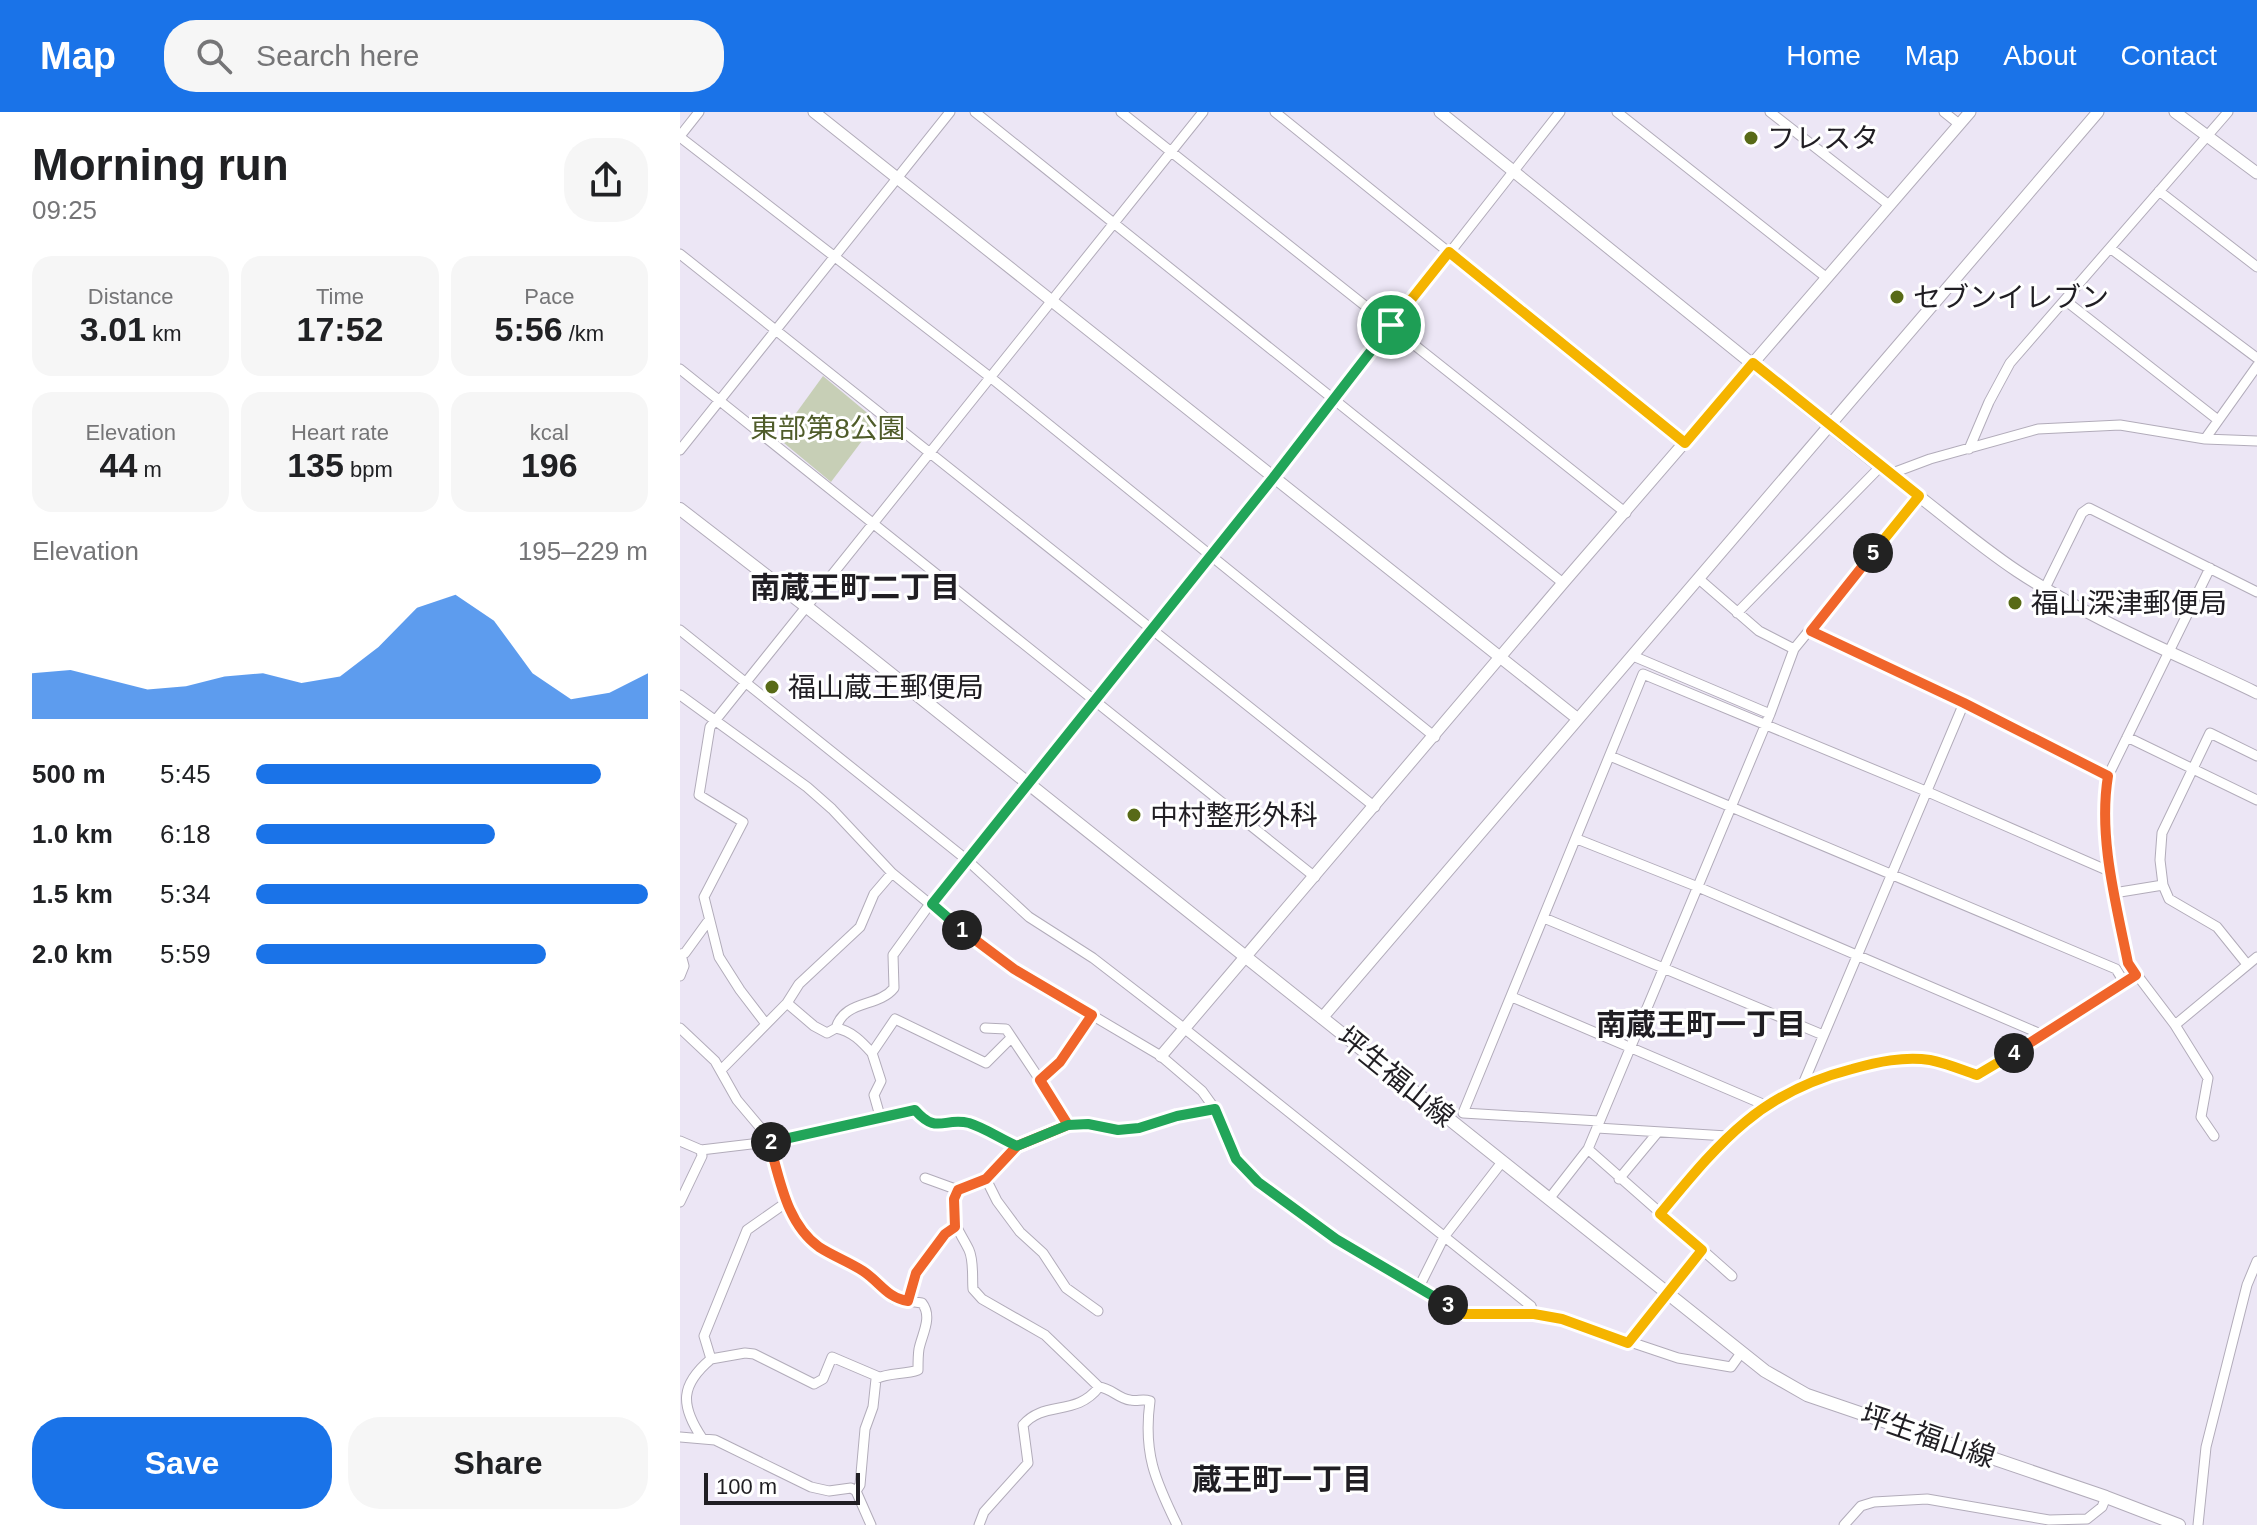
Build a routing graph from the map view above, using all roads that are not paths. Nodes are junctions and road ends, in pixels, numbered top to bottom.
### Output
1 (699, 112) edge
2 (814, 112) edge
3 (950, 112) edge
4 (975, 112) edge
5 (1121, 112) edge
6 (1203, 112) edge
7 (1275, 112) edge
8 (1440, 112) edge
9 (1560, 112) edge
10 (1617, 112) edge
11 (1770, 112) edge
12 (1944, 112) edge
13 (1970, 112) edge
14 (2098, 112) edge
15 (2175, 112) edge
16 (2228, 112) edge
17 (1959, 124) junction
18 (680, 136) edge
19 (2207, 136) junction
20 (1171, 151) junction
21 (1514, 171) junction
22 (2257, 173) edge
23 (897, 178) junction
24 (2159, 191) junction
25 (1889, 205) junction
26 (1113, 224) junction
27 (2110, 248) junction
28 (1449, 252) junction
29 (680, 254) edge
30 (835, 255) junction
31 (2257, 267) edge
32 (1827, 278) junction
33 (1050, 301) junction
34 (2066, 301) junction
35 (1391, 325) junction
36 (777, 330) junction
37 (2257, 358) edge
38 (1753, 363) junction
39 (2257, 366) edge
40 (680, 369) edge
41 (990, 377) junction
42 (1334, 397) junction
43 (720, 400) junction
44 (2218, 420) junction
45 (1829, 426) junction
46 (2205, 439) junction
47 (2257, 441) edge
48 (1685, 443) junction
49 (1969, 449) junction
50 (680, 450) edge
51 (931, 452) junction
52 (1885, 470) junction
53 (1273, 478) junction
54 (1919, 496) junction
55 (680, 509) edge
56 (1626, 513) junction
57 (874, 523) junction
58 (1212, 554) junction
59 (2210, 568) junction
60 (1699, 579) junction
61 (1563, 583) junction
62 (2045, 588) junction
63 (2257, 592) edge
64 (807, 607) junction
65 (1737, 613) junction
66 (1152, 629) junction
67 (680, 630) edge
68 (1811, 631) junction
69 (1794, 649) junction
70 (2171, 651) junction
71 (1501, 656) junction
72 (1633, 656) junction
73 (746, 683) junction
74 (2257, 693) edge
75 (680, 695) edge
76 (1095, 700) junction
77 (1964, 703) junction
78 (1770, 714) junction
79 (1578, 719) junction
80 (717, 720) junction
81 (1765, 725) junction
82 (1435, 737) junction
83 (2127, 737) junction
84 (1610, 756) junction
85 (2257, 756) edge
86 (2191, 768) junction
87 (2108, 776) junction
88 (1028, 784) junction
89 (1928, 792) junction
90 (2257, 800) edge
91 (1375, 807) junction
92 (1733, 807) junction
93 (1577, 839) junction
94 (967, 860) junction
95 (2111, 872) junction
96 (892, 873) junction
97 (1892, 874) junction
98 (1315, 877) junction
99 (2163, 885) junction
100 (1698, 887) junction
101 (2114, 893) junction
102 (932, 904) junction
103 (1544, 918) junction
104 (709, 920) junction
105 (680, 955) edge
106 (1856, 956) junction
107 (2257, 957) edge
108 (1246, 958) junction
109 (2246, 963) junction
110 (1664, 968) junction
111 (2136, 975) junction
112 (680, 976) edge
113 (2124, 982) junction
114 (1512, 997) junction
115 (787, 1003) junction
116 (1092, 1015) junction
117 (1322, 1018) junction
118 (766, 1024) junction
119 (2175, 1025) junction
120 (680, 1028) edge
121 (836, 1028) junction
122 (985, 1028) dead end
123 (1185, 1029) junction
124 (1823, 1035) junction
125 (2043, 1035) junction
126 (1011, 1038) junction
127 (1630, 1048) junction
128 (872, 1053) junction
129 (1161, 1056) junction
130 (721, 1070) junction
131 (1040, 1080) junction
132 (1803, 1084) junction
133 (1765, 1105) junction
134 (1215, 1109) junction
135 (880, 1116) junction
136 (1598, 1124) junction
137 (1068, 1125) junction
138 (1658, 1132) junction
139 (1727, 1136) junction
140 (2214, 1136) dead end
141 (680, 1141) edge
142 (769, 1142) junction
143 (1017, 1146) junction
144 (1588, 1149) junction
145 (701, 1150) junction
146 (1502, 1162) junction
147 (925, 1178) dead end
148 (986, 1179) junction
149 (1619, 1179) junction
150 (958, 1190) junction
151 (1549, 1199) junction
152 (680, 1202) edge
153 (787, 1202) junction
154 (1660, 1214) junction
155 (955, 1227) junction
156 (1444, 1237) junction
157 (1702, 1250) junction
158 (2257, 1261) edge
159 (1732, 1276) dead end
160 (1418, 1289) junction
161 (1667, 1293) junction
162 (908, 1301) junction
163 (1098, 1311) dead end
164 (1534, 1314) junction
165 (1628, 1343) junction
166 (1741, 1353) junction
167 (711, 1359) junction
168 (879, 1377) junction
169 (1099, 1387) junction
170 (680, 1437) edge
171 (702, 1438) junction
172 (856, 1491) junction
173 (2104, 1502) junction
174 (871, 1525) edge
175 (979, 1525) edge
176 (1177, 1525) edge
177 (1844, 1525) edge
178 (2179, 1525) edge
179 (2198, 1525) edge

1 - 18 street
2 - 23 street
3 - 23 street
4 - 26 street
5 - 20 street
6 - 20 street
7 - 28 street
8 - 21 street
9 - 21 street
10 - 32 street
11 - 25 street
12 - 17 street
13 - 17 street
14 - 45 street
15 - 19 street
16 - 19 street
17 - 25 street
18 - 30 street
19 - 22 street
19 - 24 street
20 - 26 street
20 - 35 street
21 - 28 street
21 - 38 street
23 - 30 street
23 - 33 street
24 - 27 street
24 - 31 street
25 - 32 street
26 - 33 street
26 - 42 street
27 - 34 street
27 - 37 street
28 - 35 street
28 - 48 street
29 - 36 street
30 - 36 street
30 - 41 street
32 - 38 street
33 - 41 street
33 - 53 street
34 - 44 street
34 - 49 street
35 - 42 street
35 - 56 street
36 - 43 street
36 - 51 street
38 - 45 street
38 - 48 street
39 - 44 street
40 - 43 street
41 - 51 street
41 - 58 street
42 - 53 street
42 - 61 street
43 - 50 street
43 - 57 street
44 - 46 street
45 - 52 street
45 - 60 street
46 - 47 street
46 - 49 street
48 - 56 street
49 - 52 street
51 - 57 street
51 - 66 street
52 - 54 street
52 - 65 street
53 - 58 street
53 - 71 street
54 - 62 street
54 - 68 street
55 - 64 main road, 坪生福山線
56 - 61 street
57 - 64 street
57 - 76 street
58 - 66 street
58 - 82 street
59 - 62 street
59 - 63 street
59 - 70 street
60 - 65 street
60 - 72 street
61 - 71 street
62 - 70 street
64 - 73 street
64 - 88 main road, 坪生福山線
65 - 69 street
66 - 76 street
66 - 91 street
67 - 73 street
68 - 69 street
68 - 77 street
69 - 78 street
70 - 74 street
70 - 83 street
71 - 79 street
71 - 82 street
72 - 78 street
72 - 79 street
73 - 80 street
73 - 94 street
75 - 80 street
76 - 88 street
76 - 98 street
77 - 87 street
77 - 89 street
78 - 81 street
79 - 117 street
80 - 96 street
80 - 104 street
81 - 84 street
81 - 89 street
81 - 92 street
82 - 91 street
83 - 86 street
83 - 87 street
84 - 92 street
84 - 93 street
85 - 86 street
86 - 90 street
86 - 99 street
87 - 95 street
88 - 94 street
88 - 108 main road, 坪生福山線
89 - 95 street
89 - 97 street
91 - 98 street
92 - 97 street
92 - 100 street
93 - 100 street
93 - 103 street
94 - 102 street
94 - 123 street
95 - 101 street
96 - 102 street
96 - 115 street
97 - 106 street
97 - 113 street
98 - 108 street
99 - 101 street
99 - 109 street
100 - 106 street
100 - 110 street
101 - 111 street
102 - 116 street
102 - 121 street
103 - 110 street
103 - 114 street
104 - 105 street
104 - 118 street
105 - 112 street
106 - 124 street
106 - 125 street
107 - 109 street
108 - 117 main road, 坪生福山線
108 - 123 street
109 - 119 street
110 - 124 street
110 - 127 street
111 - 113 street
111 - 119 street
113 - 125 street
114 - 127 street
114 - 136 street
115 - 118 street
115 - 121 street
116 - 129 street
116 - 131 street
117 - 146 main road, 坪生福山線
118 - 130 street
119 - 140 street
120 - 130 street
121 - 128 street
122 - 126 street
123 - 129 street
123 - 156 street
124 - 132 street
125 - 132 street
126 - 128 street
126 - 131 street
127 - 133 street
127 - 136 street
128 - 135 street
129 - 134 street
130 - 142 street
131 - 137 street
132 - 133 street
133 - 139 street
134 - 137 street
134 - 160 street
135 - 142 street
135 - 143 street
136 - 138 street
136 - 144 street
137 - 143 street
138 - 139 street
138 - 149 street
139 - 154 street
141 - 145 street
142 - 145 street
142 - 153 street
143 - 148 street
144 - 149 street
144 - 151 street
145 - 152 street
146 - 151 main road, 坪生福山線
146 - 156 street
147 - 150 street
148 - 150 street
148 - 163 street
149 - 154 street
150 - 155 street
151 - 161 main road, 坪生福山線
153 - 162 street
153 - 167 street
154 - 157 street
155 - 162 street
155 - 169 street
156 - 160 street
156 - 164 street
157 - 159 street
157 - 161 street
158 - 179 street
160 - 164 street
161 - 165 street
161 - 166 main road, 坪生福山線
162 - 168 street
164 - 165 street
165 - 166 street
166 - 173 main road, 坪生福山線
167 - 168 street
167 - 171 street
168 - 172 street
169 - 175 street
169 - 176 street
170 - 171 street
171 - 172 street
172 - 174 street
173 - 177 street
173 - 178 main road, 坪生福山線

